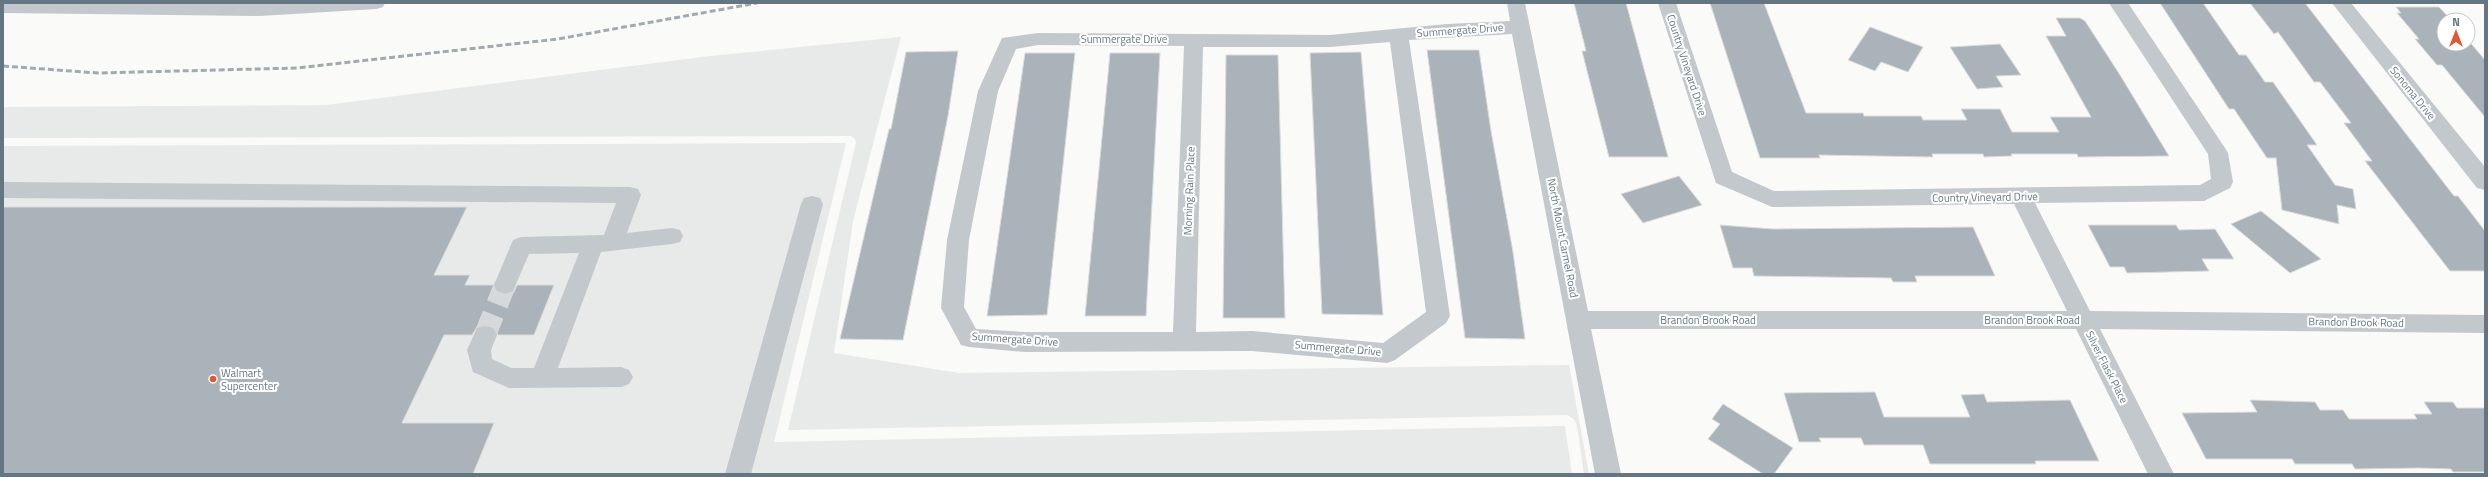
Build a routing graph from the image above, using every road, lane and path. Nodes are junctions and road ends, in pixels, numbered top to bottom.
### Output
1 (376, 3) edge
2 (1516, 3) edge
3 (1667, 3) edge
4 (2118, 3) edge
5 (2341, 3) edge
6 (47, 5) edge
7 (164, 6) edge
8 (3, 7) edge
9 (1521, 27) junction
10 (1399, 35) junction
11 (1194, 40) junction
12 (2485, 182) edge
13 (3, 190) edge
14 (2021, 197) junction
15 (812, 204) dead end
16 (672, 236) dead end
17 (603, 244) junction
18 (505, 285) tunnel mouth
19 (1578, 320) junction
20 (2083, 320) junction
21 (2485, 324) edge
22 (485, 335) tunnel mouth
23 (1184, 342) junction
24 (621, 377) dead end
25 (542, 378) junction
26 (738, 474) edge
27 (1608, 474) edge
28 (2161, 474) edge

1 - 7 street
2 - 9 street, North Mount Carmel Road
3 - 14 street, Country Vineyard Drive
4 - 14 street, Country Vineyard Drive
5 - 12 street, Sonoma Drive
6 - 7 street
6 - 8 street
9 - 10 street, Summergate Drive
9 - 19 street, North Mount Carmel Road
10 - 11 street, Summergate Drive
10 - 23 street, Summergate Drive
11 - 23 street, Morning Rain Place
11 - 23 street, Summergate Drive
13 - 17 street
14 - 20 street, Silver Flask Place
15 - 26 street
16 - 17 street
17 - 18 street
17 - 25 street
19 - 20 street, Brandon Brook Road
19 - 27 street, North Mount Carmel Road
20 - 21 street, Brandon Brook Road
20 - 28 street, Silver Flask Place
22 - 25 street
24 - 25 street

